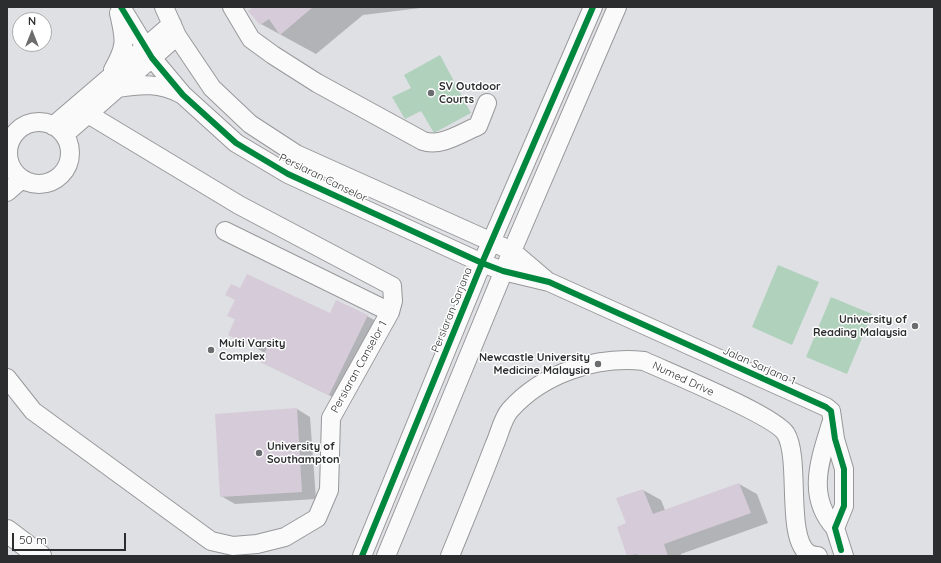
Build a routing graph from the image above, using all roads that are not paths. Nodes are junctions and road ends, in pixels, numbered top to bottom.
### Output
1 (119, 7) edge
2 (164, 7) edge
3 (232, 7) edge
4 (593, 7) edge
5 (617, 7) edge
6 (174, 30) junction
7 (149, 52) junction
8 (114, 82) junction
9 (183, 95) junction
10 (487, 102) dead end
11 (88, 114) junction
12 (59, 130) junction
13 (22, 179) junction
14 (7, 192) edge
15 (225, 231) dead end
16 (491, 242) junction
17 (512, 251) junction
18 (335, 255) junction
19 (482, 263) junction
20 (503, 271) junction
21 (311, 274) junction
22 (549, 282) junction
23 (390, 312) junction
24 (7, 378) edge
25 (832, 420) junction
26 (835, 528) junction
27 (7, 531) edge
28 (837, 554) edge
29 (40, 556) edge
30 (362, 556) edge
31 (386, 556) edge
32 (450, 556) edge
33 (818, 556) edge

1 - 7 street, Persiaran Canselor
1 - 8 street
2 - 6 street, Persiaran Canselor
3 - 10 street
4 - 16 street, Persiaran Sarjana
5 - 17 street
6 - 7 street
6 - 16 street, Persiaran Canselor
7 - 8 street
7 - 9 street, Persiaran Canselor
8 - 9 street
8 - 11 street
8 - 12 street
9 - 19 street, Persiaran Canselor
11 - 12 street
11 - 18 street, Persiaran Canselor 1
12 - 13 street
12 - 13 street
13 - 14 street
15 - 21 street
16 - 17 street, Persiaran Canselor
16 - 19 street, Persiaran Sarjana
17 - 20 street
17 - 22 street, Persiaran Canselor
18 - 21 street
18 - 23 street, Persiaran Canselor 1
19 - 20 street, Persiaran Canselor
19 - 30 street, Persiaran Sarjana
20 - 22 street, Persiaran Canselor
20 - 31 street
21 - 23 street
22 - 25 street, Jalan Sarjana 1
23 - 24 street, Persiaran Canselor 1
25 - 26 street, Jalan Sarjana 1
25 - 26 street
26 - 28 street
27 - 29 highway
32 - 33 street, Numed Drive

